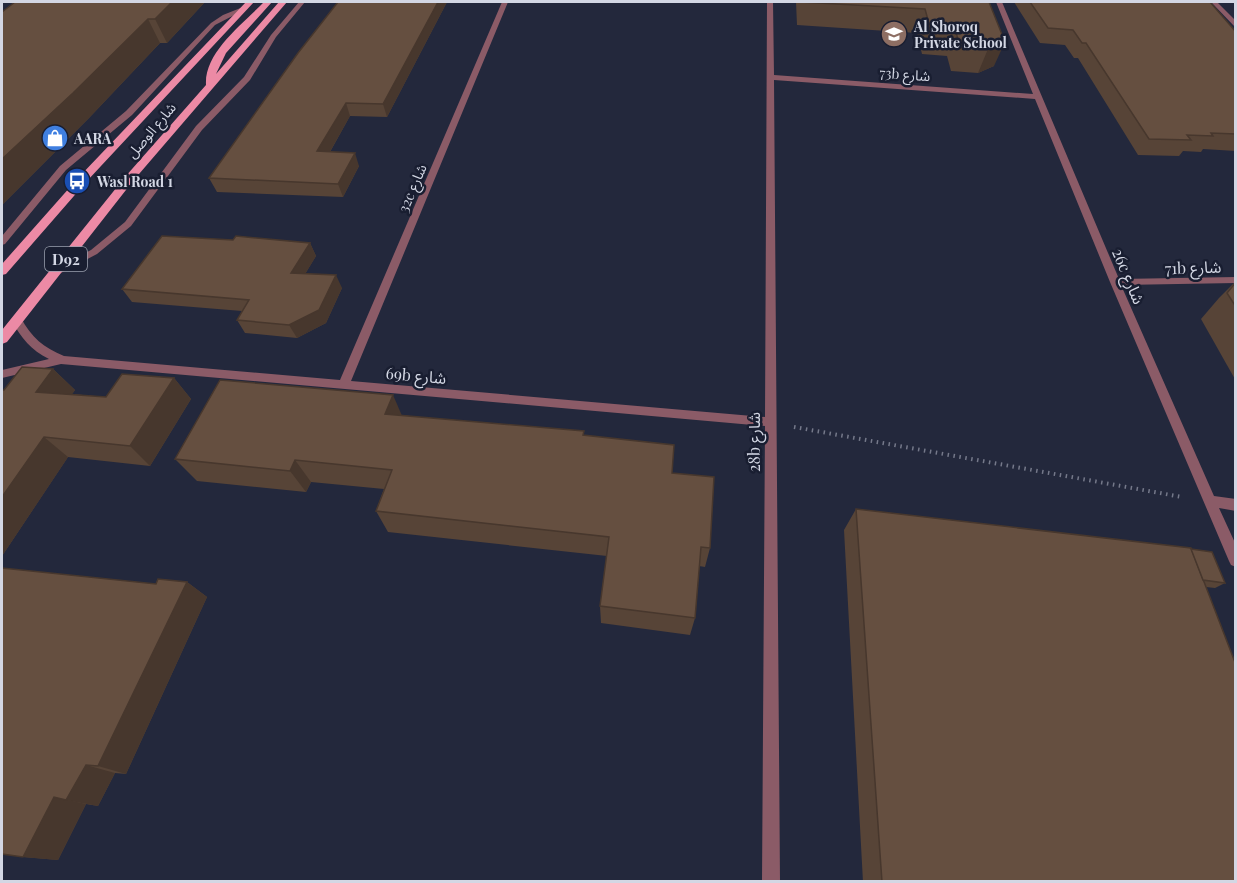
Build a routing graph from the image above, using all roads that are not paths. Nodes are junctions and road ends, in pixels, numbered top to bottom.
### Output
1 (268, 2) edge
2 (284, 2) edge
3 (302, 2) edge
4 (505, 2) edge
5 (770, 2) edge
6 (999, 2) edge
7 (1214, 2) edge
8 (248, 5) edge
9 (1236, 26) edge
10 (770, 77) junction
11 (210, 84) junction
12 (1039, 97) junction
13 (2, 242) edge
14 (2, 271) edge
15 (56, 272) junction
16 (1236, 280) edge
17 (1115, 282) junction
18 (17, 321) junction
19 (2, 339) edge
20 (61, 360) junction
21 (2, 374) edge
22 (344, 385) junction
23 (769, 422) junction
24 (1210, 501) junction
25 (1236, 505) edge
26 (1236, 561) edge
27 (771, 882) edge

1 - 11 main road
2 - 11 main road, شارع الوصل / D92
3 - 15 street
4 - 22 street, 32c شارع
5 - 10 street, 28b شارع
6 - 12 street, 26c شارع
7 - 9 street
8 - 13 street
8 - 14 main road, شارع الوصل / D92
10 - 12 street, 73b شارع
10 - 23 street, 28b شارع
11 - 15 main road, شارع الوصل / D92
12 - 17 street, 26c شارع
15 - 18 main road, شارع الوصل / D92
16 - 17 street, 71b شارع
17 - 24 street, 26c شارع
18 - 19 main road, شارع الوصل / D92
18 - 20 street, 69b شارع
20 - 21 street, 69b شارع
20 - 22 street, 69b شارع
22 - 23 street, 69b شارع
23 - 27 street, 28b شارع
24 - 25 street
24 - 26 street, 26c شارع

